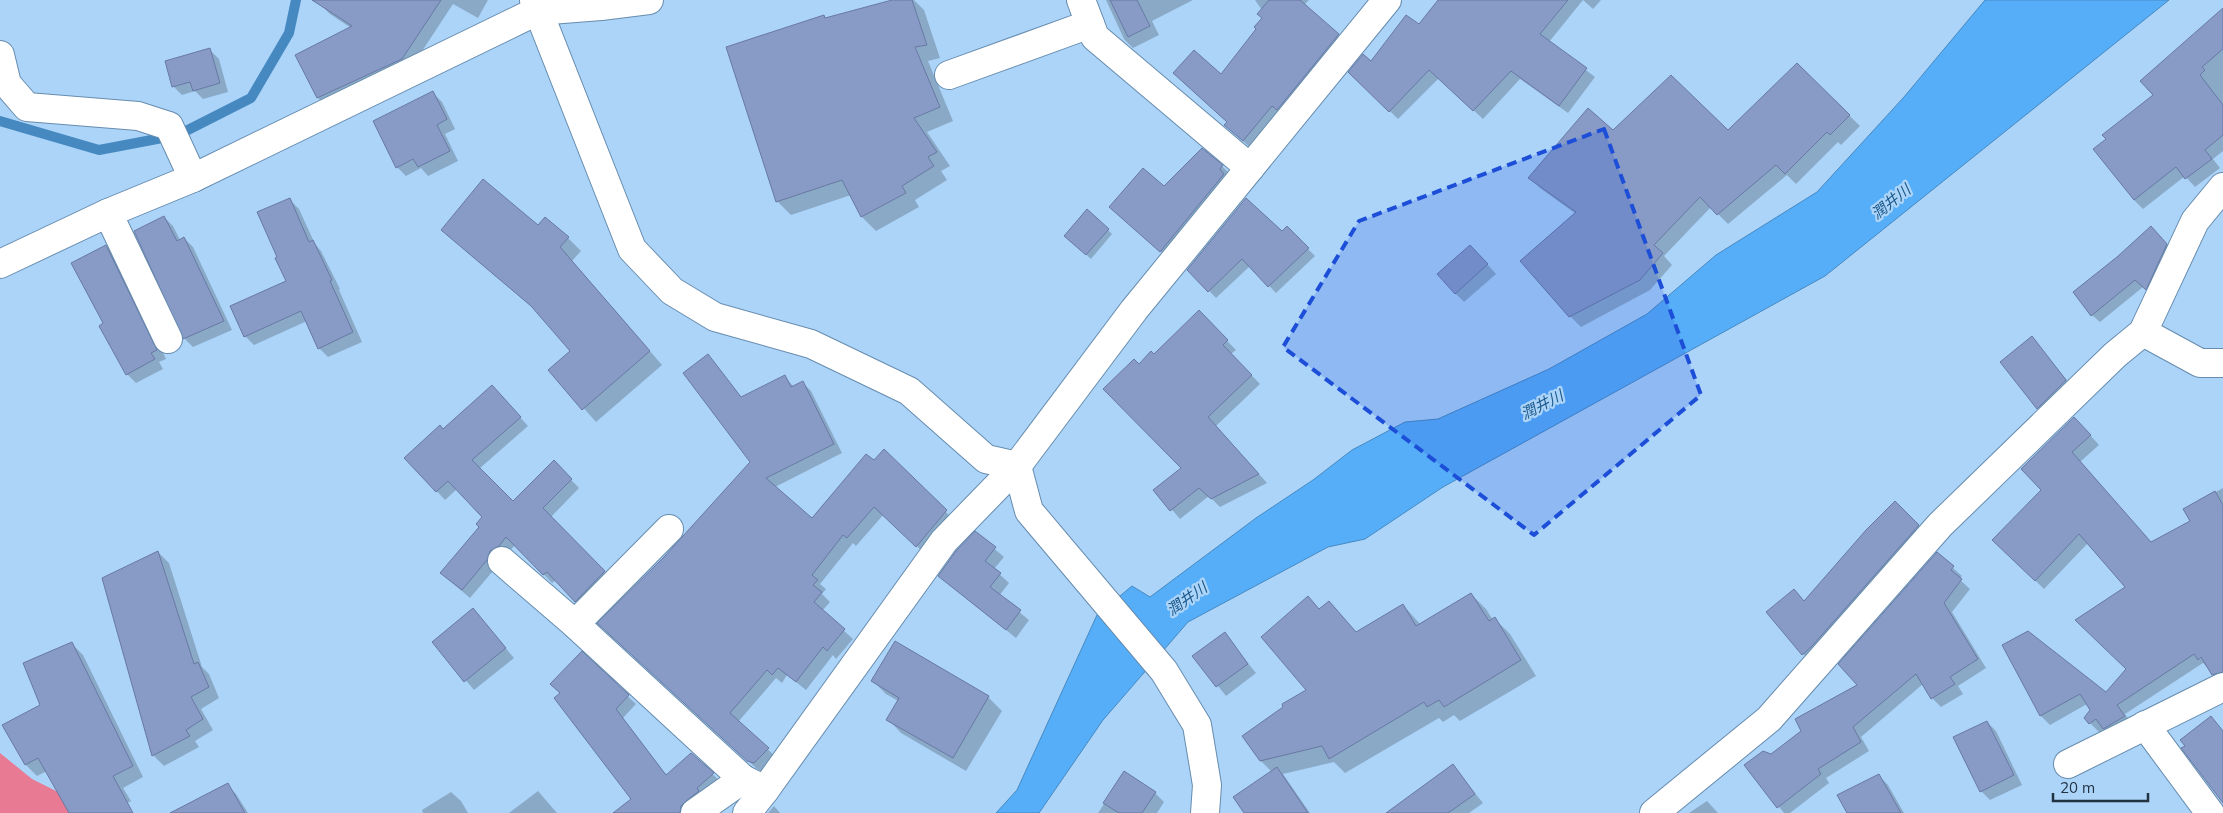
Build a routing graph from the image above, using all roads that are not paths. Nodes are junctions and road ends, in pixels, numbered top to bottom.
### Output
1 (649, 0) edge
2 (1387, 0) edge
3 (536, 6) edge
4 (1086, 12) edge
5 (0, 55) edge
6 (949, 74) dead end
7 (1250, 168) junction
8 (190, 170) junction
9 (2223, 187) edge
10 (108, 213) junction
11 (0, 264) edge
12 (2143, 332) junction
13 (168, 338) dead end
14 (2223, 363) edge
15 (1018, 466) junction
16 (670, 529) dead end
17 (502, 561) dead end
18 (575, 624) junction
19 (2223, 687) edge
20 (2146, 726) junction
21 (2068, 764) dead end
22 (754, 785) junction
23 (695, 813) edge
24 (747, 813) edge
25 (1205, 813) edge
26 (1654, 813) edge
27 (2210, 813) edge

1 - 3 street
2 - 7 street
3 - 8 street
3 - 15 street
4 - 6 street
4 - 7 street
5 - 8 street
7 - 15 street
8 - 10 street
9 - 12 street
10 - 11 street
10 - 13 street
12 - 14 street
12 - 26 street
15 - 22 street
15 - 25 street
16 - 18 street
17 - 18 street
18 - 22 street
19 - 20 street
20 - 21 street
20 - 27 street
22 - 23 street
22 - 24 street

